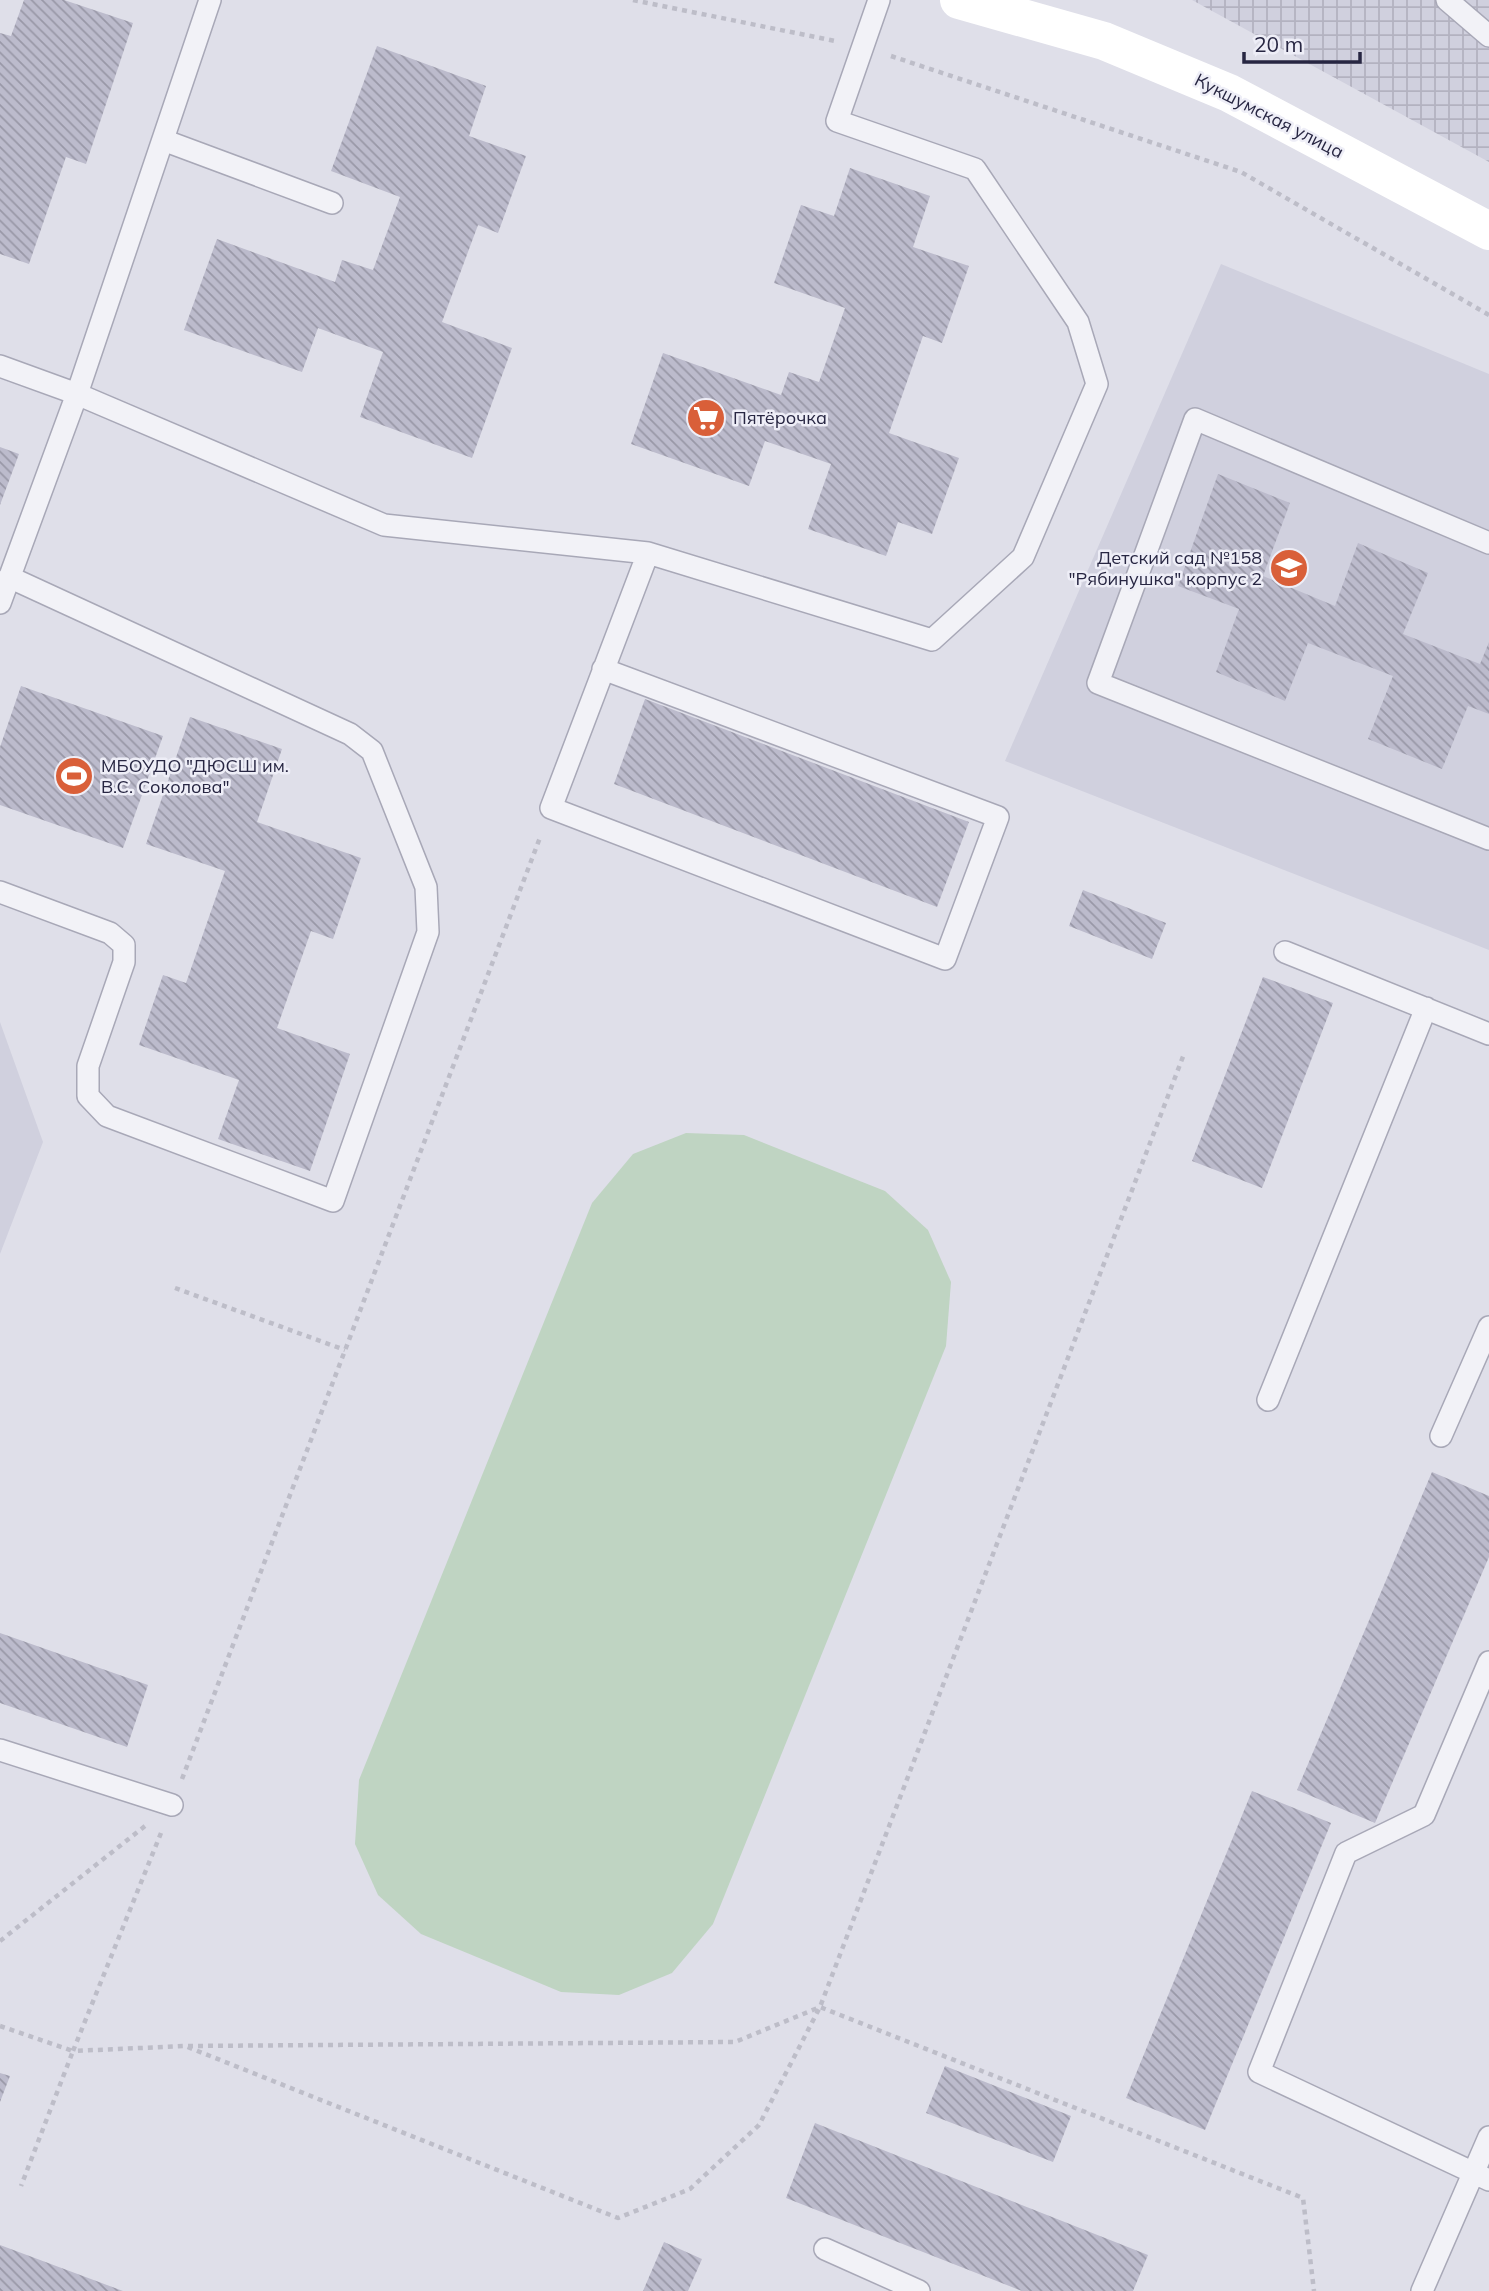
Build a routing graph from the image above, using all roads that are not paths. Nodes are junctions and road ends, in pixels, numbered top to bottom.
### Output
1 (210, 0) edge
2 (880, 0) edge
3 (959, 0) edge
4 (1447, 0) edge
5 (1489, 36) edge
6 (163, 140) junction
7 (332, 203) dead end
8 (1489, 231) edge
9 (0, 366) edge
10 (77, 394) junction
11 (1489, 543) edge
12 (648, 553) junction
13 (9, 577) junction
14 (0, 603) edge
15 (603, 670) junction
16 (1489, 839) edge
17 (0, 892) edge
18 (1285, 952) dead end
19 (1426, 1008) junction
20 (1489, 1034) edge
21 (1489, 1326) edge
22 (1268, 1400) dead end
23 (1441, 1436) dead end
24 (1489, 1662) edge
25 (0, 1750) edge
26 (172, 1805) road end
27 (1489, 2137) edge
28 (1482, 2177) edge
29 (825, 2249) dead end
30 (919, 2291) edge
31 (1422, 2291) edge

1 - 6 lane
2 - 12 lane
3 - 8 street, Кукшумская улица
4 - 5 lane
6 - 7 lane
6 - 10 lane
9 - 10 lane
10 - 12 lane
10 - 13 lane
11 - 16 lane
12 - 15 lane
13 - 14 lane
13 - 17 lane
15 - 15 lane
18 - 19 lane
19 - 20 lane
19 - 22 lane
21 - 23 lane
24 - 28 lane
25 - 26 lane
27 - 28 lane
28 - 31 lane
29 - 30 lane

